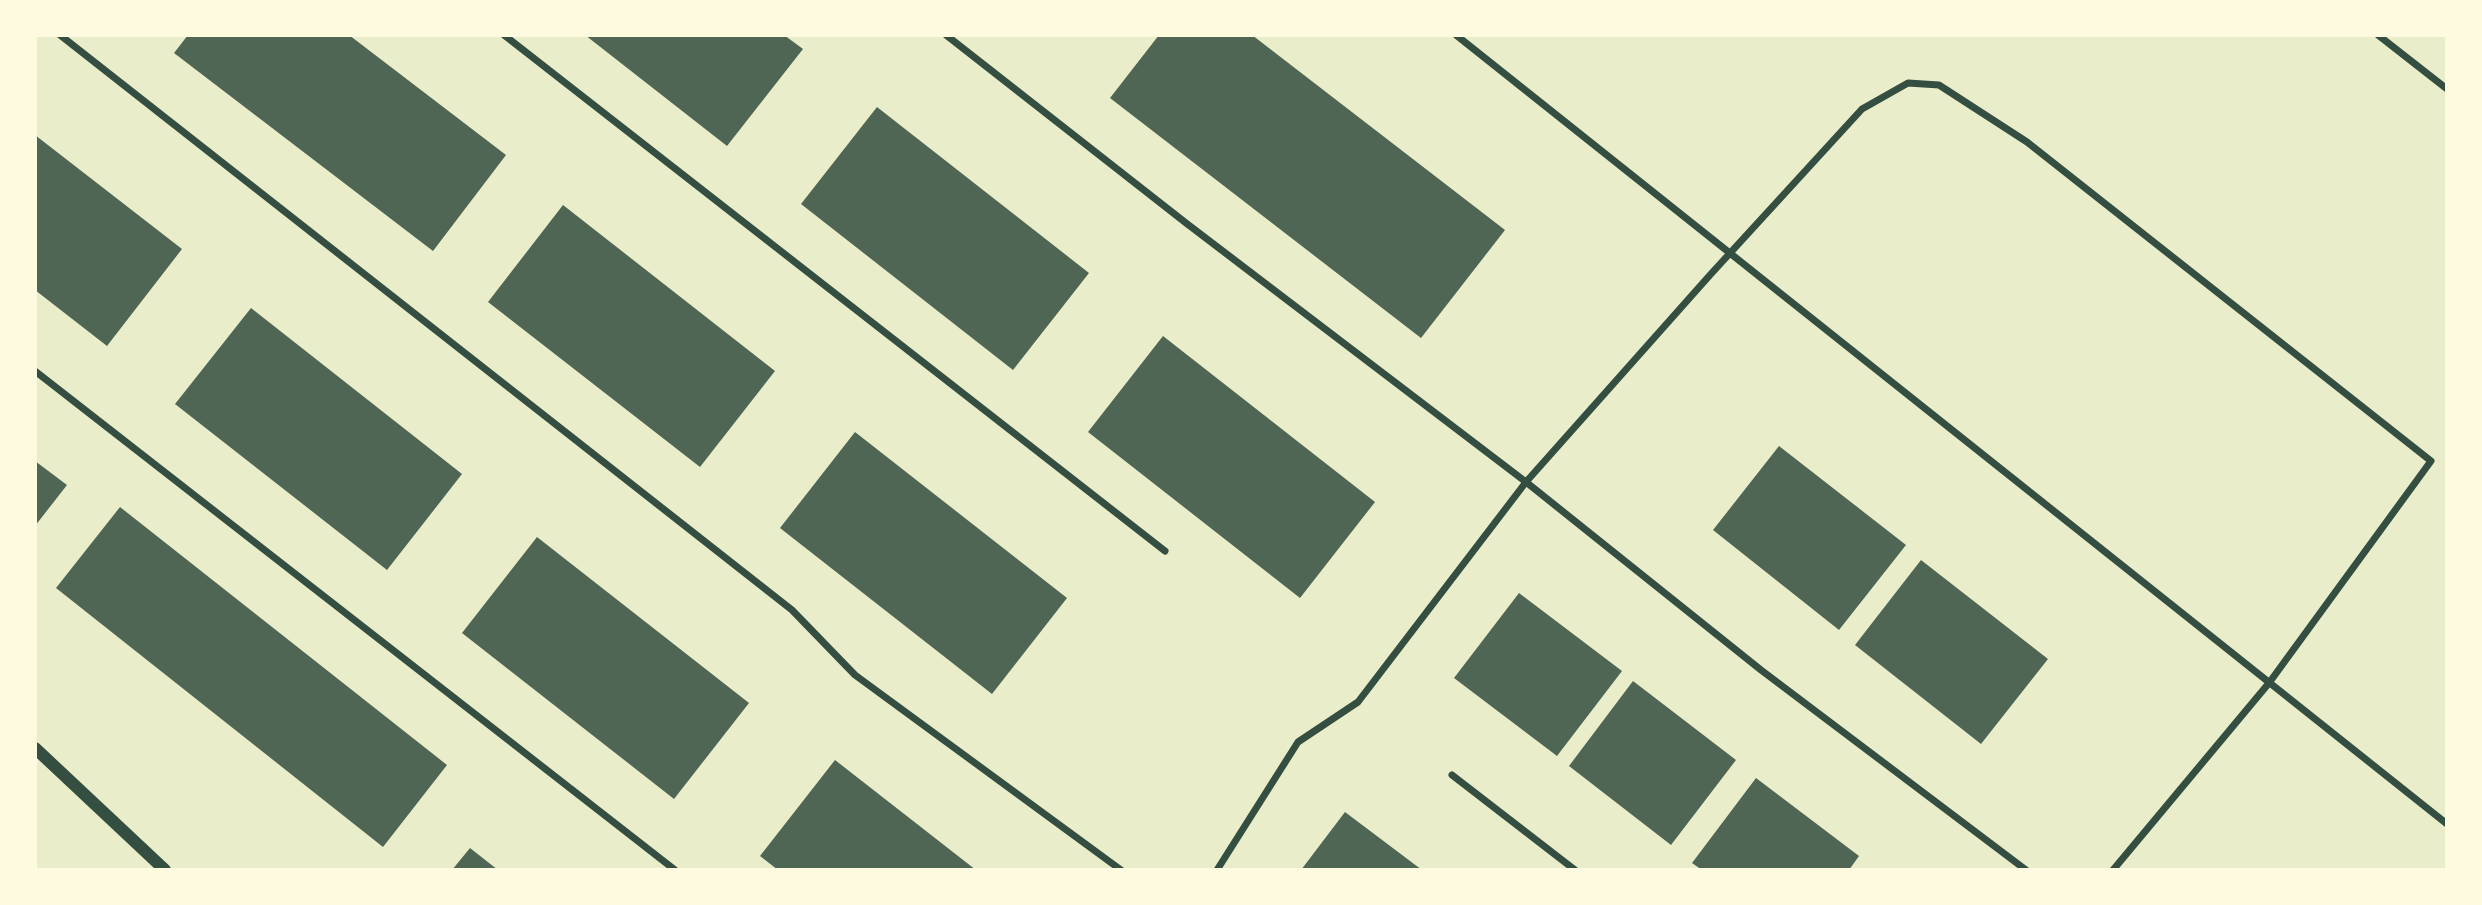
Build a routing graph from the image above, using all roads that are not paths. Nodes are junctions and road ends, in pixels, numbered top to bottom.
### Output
1 (60, 35) edge
2 (504, 35) edge
3 (946, 35) edge
4 (1456, 35) edge
5 (2378, 35) edge
6 (2447, 89) edge
7 (1731, 253) junction
8 (35, 372) edge
9 (1526, 482) junction
10 (1165, 551) dead end
11 (2269, 683) junction
12 (35, 748) edge
13 (1452, 775) dead end
14 (2447, 824) edge
15 (165, 870) edge
16 (675, 870) edge
17 (1121, 870) edge
18 (1217, 870) edge
19 (1575, 870) edge
20 (2026, 870) edge
21 (2113, 870) edge

1 - 17 street
2 - 10 street
3 - 9 street
4 - 7 street
5 - 6 street
7 - 9 street
7 - 11 street
7 - 11 street
8 - 16 street
9 - 18 street
9 - 20 street
11 - 14 street
11 - 21 street
12 - 15 street
13 - 19 street

